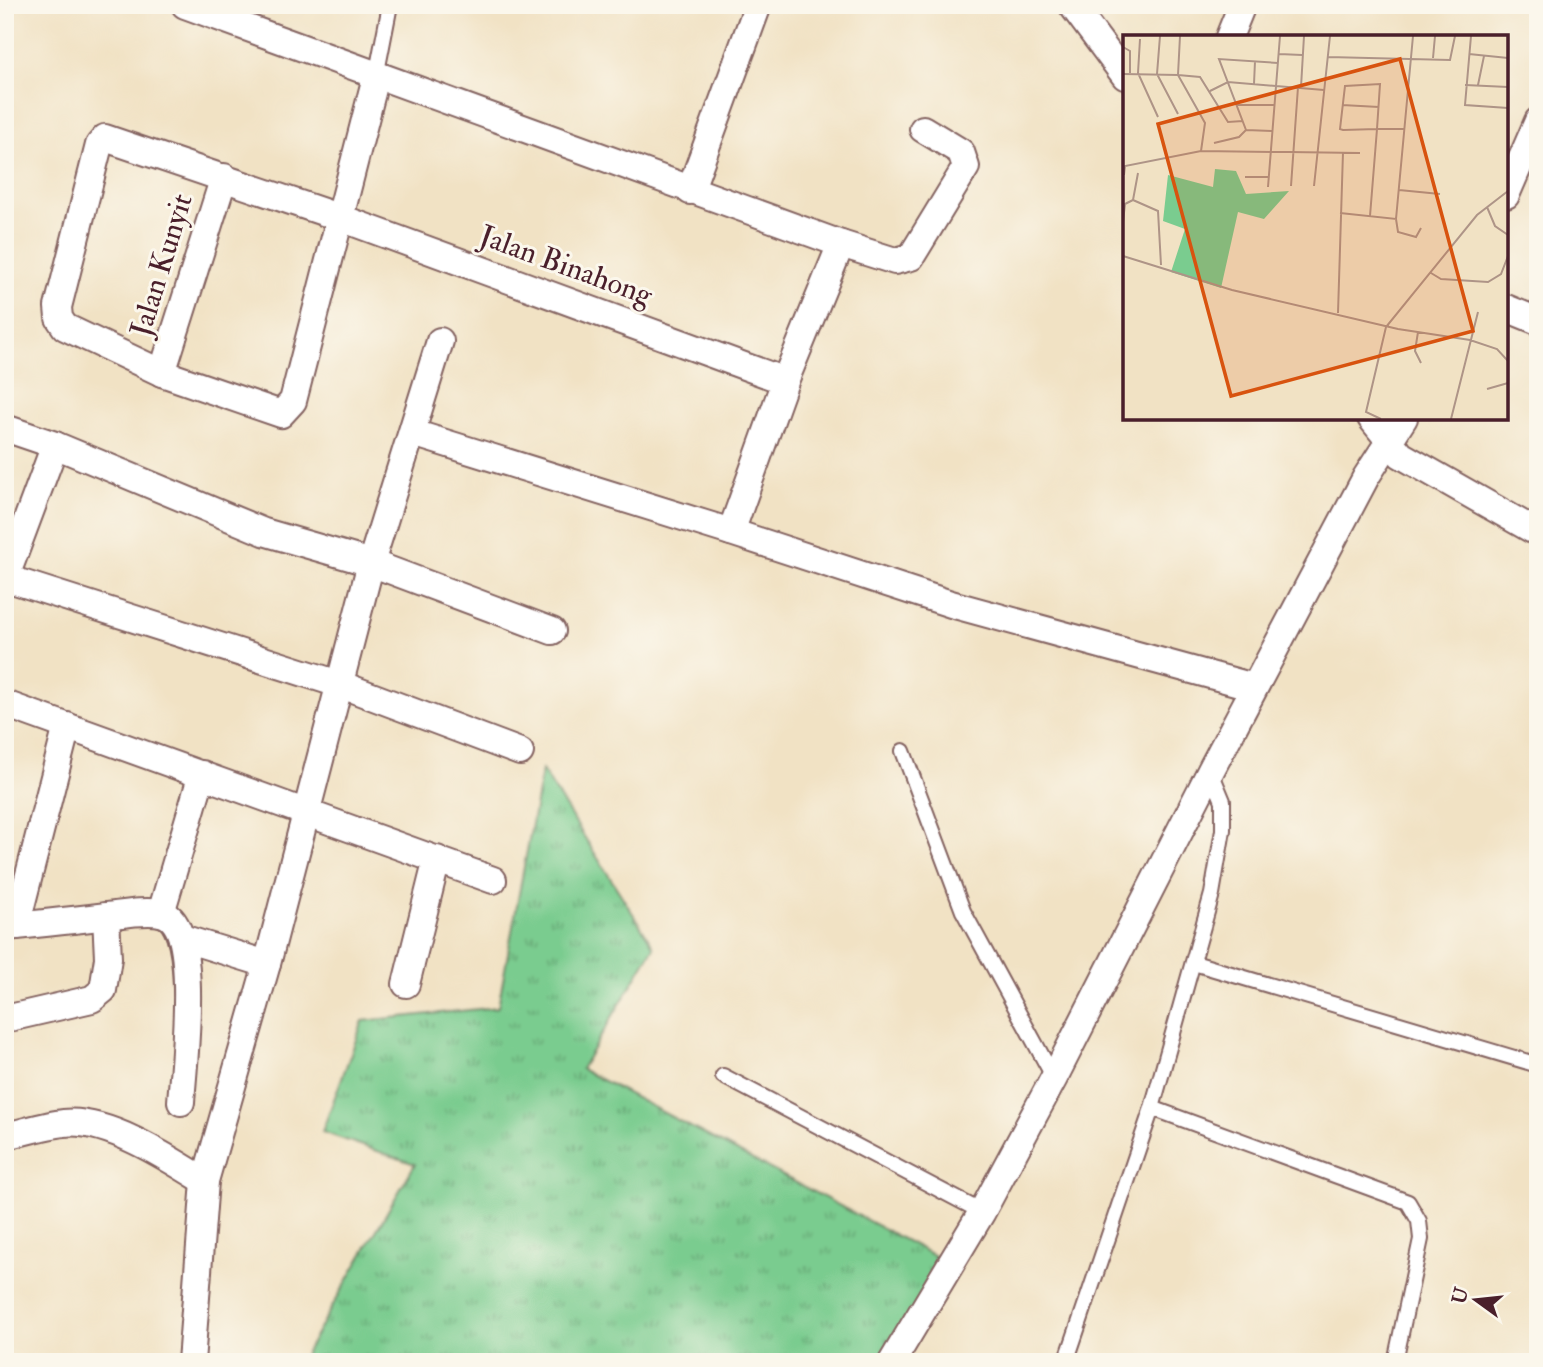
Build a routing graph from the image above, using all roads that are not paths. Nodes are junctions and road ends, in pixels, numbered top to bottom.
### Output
1 (185, 5) edge
2 (390, 5) edge
3 (758, 5) edge
4 (1072, 5) edge
5 (1241, 5) edge
6 (1230, 35) edge
7 (1123, 73) edge
8 (376, 77) junction
9 (1538, 121) edge
10 (923, 129) dead end
11 (1516, 140) edge
12 (224, 177) junction
13 (1508, 184) edge
14 (690, 191) junction
15 (338, 217) junction
16 (841, 244) junction
17 (1508, 309) edge
18 (1538, 321) edge
19 (440, 341) dead end
20 (162, 373) junction
21 (778, 378) junction
22 (1372, 420) edge
23 (1403, 420) edge
24 (5, 428) edge
25 (413, 433) junction
26 (1387, 442) junction
27 (55, 445) junction
28 (732, 532) junction
29 (1538, 533) edge
30 (371, 563) junction
31 (7, 569) edge
32 (552, 631) dead end
33 (342, 685) junction
34 (1254, 687) junction
35 (5, 704) edge
36 (67, 726) junction
37 (903, 751) dead end
38 (520, 752) dead end
39 (1211, 771) junction
40 (202, 774) junction
41 (306, 810) junction
42 (437, 859) junction
43 (493, 880) dead end
44 (161, 913) junction
45 (106, 916) junction
46 (10, 926) edge
47 (182, 938) junction
48 (1194, 963) junction
49 (267, 964) junction
50 (406, 984) dead end
51 (5, 1018) edge
52 (1538, 1065) edge
53 (723, 1076) dead end
54 (1054, 1078) junction
55 (181, 1102) dead end
56 (1152, 1108) junction
57 (5, 1136) edge
58 (205, 1181) junction
59 (982, 1212) junction
60 (191, 1362) edge
61 (892, 1362) edge
62 (1066, 1362) edge
63 (1395, 1362) edge

1 - 8 street
2 - 8 lane
3 - 14 street
4 - 7 street
5 - 6 street
8 - 14 street
8 - 15 street
9 - 11 street
10 - 16 street
11 - 13 street
12 - 15 street, Jalan Binahong
12 - 20 street, Jalan Kunyit
12 - 20 street, Jalan Binahong
14 - 16 street
15 - 20 street
15 - 21 street, Jalan Binahong
16 - 21 street
17 - 18 street
19 - 25 street
21 - 28 street
22 - 26 street
23 - 26 street
24 - 27 street
25 - 28 street
25 - 30 street
26 - 29 street
26 - 34 street
27 - 30 street
27 - 31 street
28 - 34 street
30 - 32 street
30 - 33 street
31 - 33 street
33 - 38 street
33 - 41 street
34 - 39 street
35 - 36 street
36 - 40 street
36 - 46 street
37 - 54 lane
39 - 48 lane
39 - 54 street
40 - 41 street
40 - 44 street
41 - 42 street
41 - 49 street
42 - 43 street
42 - 50 street
44 - 45 street
44 - 47 street
45 - 46 street
45 - 51 street
47 - 49 street
47 - 55 street
48 - 52 lane
48 - 56 lane
49 - 58 street
53 - 59 lane
54 - 59 street
56 - 62 lane
56 - 63 lane
57 - 58 street
58 - 60 street
59 - 61 street

